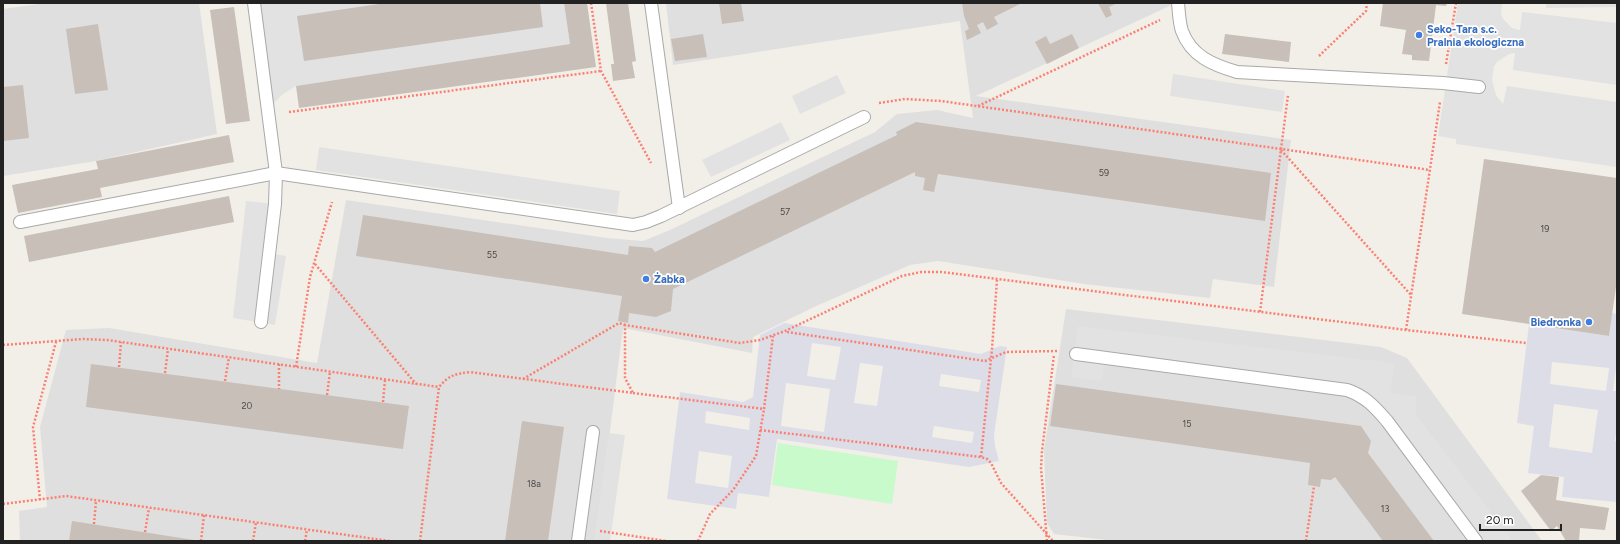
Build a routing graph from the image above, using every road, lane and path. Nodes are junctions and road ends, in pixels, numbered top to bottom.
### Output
1 (254, 3) edge
2 (591, 3) edge
3 (651, 3) edge
4 (1367, 3) edge
5 (1456, 3) edge
6 (1178, 7) edge
7 (601, 70) junction
8 (1295, 75) junction
9 (1443, 83) junction
10 (1479, 87) dead end
11 (977, 106) junction
12 (269, 114) junction
13 (864, 117) joint
14 (1281, 149) junction
15 (654, 167) dead end
16 (1430, 170) junction
17 (276, 173) junction
18 (337, 182) junction
19 (679, 208) junction
20 (20, 222) dead end
21 (315, 263) junction
22 (997, 280) junction
23 (1411, 295) junction
24 (1260, 312) junction
25 (261, 322) dead end
26 (625, 325) junction
27 (1406, 330) junction
28 (785, 331) junction
29 (773, 336) junction
30 (56, 342) junction
31 (121, 342) junction
32 (1526, 343) dead end
33 (3, 345) edge
34 (168, 349) junction
35 (1055, 351) junction
36 (1076, 354) joint
37 (229, 357) junction
38 (991, 358) junction
39 (279, 364) junction
40 (119, 367) dead end
41 (296, 367) junction
42 (330, 372) junction
43 (165, 373) dead end
44 (523, 379) junction
45 (385, 380) junction
46 (225, 381) dead end
47 (417, 384) junction
48 (439, 387) junction
49 (279, 389) dead end
50 (633, 393) junction
51 (327, 395) dead end
52 (383, 402) dead end
53 (764, 410) junction
54 (760, 430) junction
55 (593, 432) dead end
56 (981, 457) junction
57 (1314, 486) dead end
58 (40, 500) junction
59 (96, 500) junction
60 (3, 504) edge
61 (149, 508) junction
62 (204, 516) junction
63 (256, 522) junction
64 (94, 524) dead end
65 (580, 527) junction
66 (307, 530) junction
67 (145, 532) dead end
68 (1046, 534) junction
69 (364, 539) edge
70 (201, 541) edge
71 (253, 541) edge
72 (305, 541) edge
73 (390, 541) edge
74 (420, 541) edge
75 (578, 541) edge
76 (666, 541) edge
77 (698, 541) edge
78 (1047, 541) edge
79 (1053, 541) edge
80 (1306, 541) edge
81 (1476, 541) edge

1 - 12 lane
2 - 7 path
3 - 19 lane
4 - 8 path
5 - 9 path
6 - 8 lane
6 - 11 path
7 - 12 path
7 - 15 path
8 - 9 lane
8 - 14 path
9 - 10 lane
9 - 16 path
11 - 13 path
11 - 14 path
12 - 17 lane
13 - 19 lane
14 - 16 path
14 - 23 path
14 - 24 path
16 - 23 path
17 - 18 lane
17 - 20 lane
17 - 25 lane
18 - 19 lane
18 - 21 path
21 - 41 path
21 - 47 path
22 - 24 path
22 - 28 path
22 - 38 path
23 - 27 path
24 - 27 path
26 - 29 path
26 - 44 path
26 - 50 path
27 - 32 path
28 - 29 path
28 - 38 path
29 - 53 path
30 - 31 path
30 - 33 path
30 - 58 path
31 - 34 path
31 - 40 path
34 - 37 path
34 - 43 path
35 - 36 path
35 - 38 path
35 - 68 path
36 - 81 lane
37 - 39 path
37 - 46 path
38 - 56 path
39 - 41 path
39 - 49 path
41 - 42 path
42 - 45 path
42 - 51 path
44 - 48 path
44 - 50 path
45 - 47 path
45 - 52 path
47 - 48 path
48 - 74 path
50 - 53 path
53 - 54 path
54 - 56 path
54 - 77 path
55 - 65 lane
56 - 68 path
57 - 80 path
58 - 59 path
58 - 60 path
59 - 61 path
59 - 64 path
61 - 62 path
61 - 67 path
62 - 63 path
62 - 70 path
63 - 66 path
63 - 71 path
65 - 75 lane
65 - 76 path
66 - 69 path
66 - 72 path
68 - 78 path
68 - 79 path
69 - 73 path

